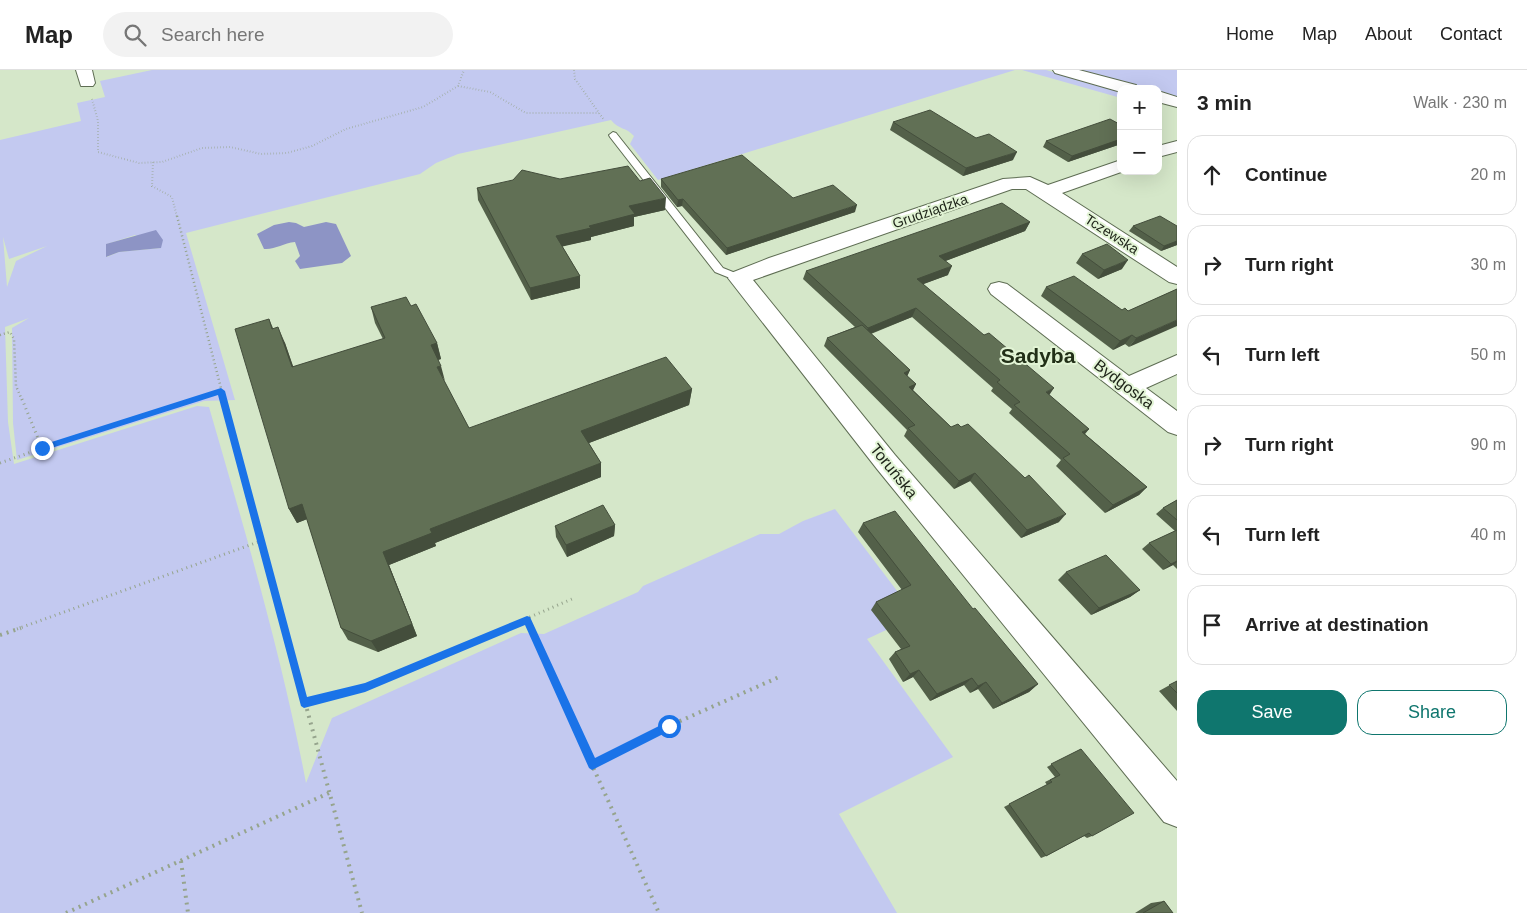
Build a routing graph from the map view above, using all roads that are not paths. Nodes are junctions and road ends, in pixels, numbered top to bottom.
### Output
1 (1070, 71) edge
2 (1117, 85) edge
3 (1162, 97) edge
4 (1177, 102) edge
5 (613, 135) dead end
6 (1177, 146) edge
7 (1162, 151) edge
8 (1117, 167) edge
9 (1047, 192) junction
10 (1177, 277) edge
11 (739, 278) junction
12 (999, 289) dead end
13 (1177, 364) edge
14 (1127, 387) junction
15 (1177, 425) edge
16 (1177, 809) edge

1 - 2 street
3 - 4 street
5 - 11 lane, Toruńska
6 - 7 street
8 - 9 street
9 - 10 street, Tczewska
9 - 11 street, Grudziądzka
11 - 16 street, Toruńska
12 - 14 street, Bydgoska
13 - 14 street
14 - 15 street, Bydgoska

